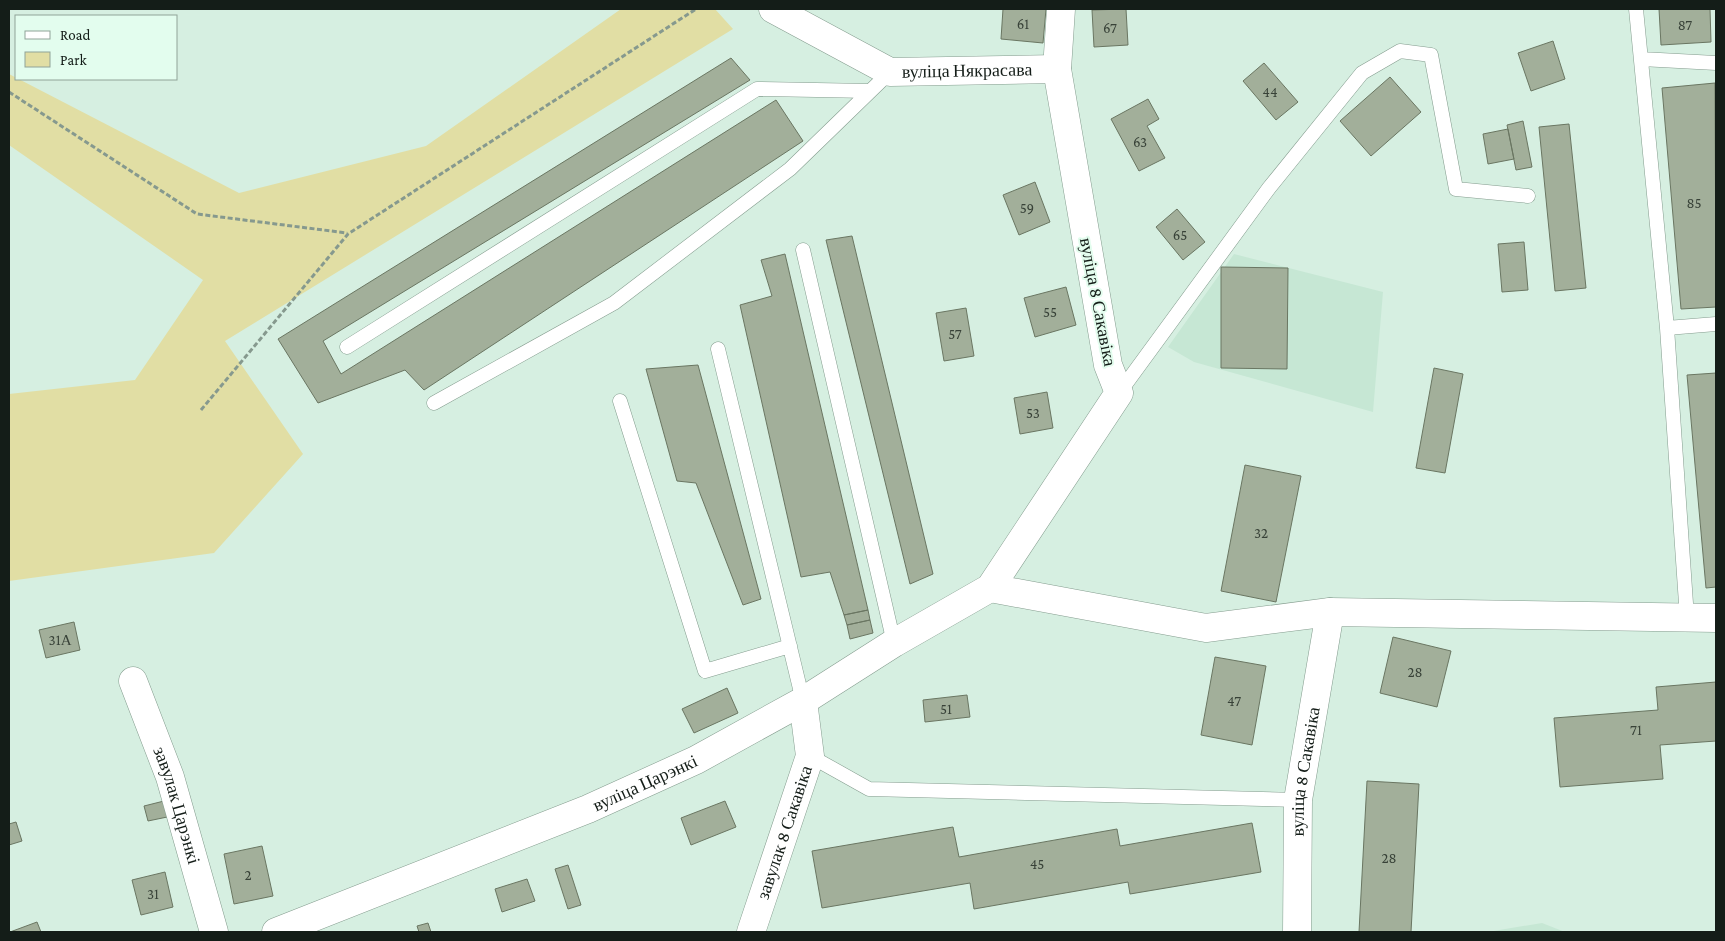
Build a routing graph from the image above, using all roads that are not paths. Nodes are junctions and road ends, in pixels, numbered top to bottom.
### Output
1 (773, 9) edge
2 (1061, 9) edge
3 (1636, 9) edge
4 (1641, 59) junction
5 (1716, 64) edge
6 (1057, 69) junction
7 (890, 72) junction
8 (870, 91) junction
9 (1528, 196) dead end
10 (803, 250) dead end
11 (1716, 324) edge
12 (1667, 328) junction
13 (347, 347) dead end
14 (718, 349) dead end
15 (1119, 393) junction
16 (620, 401) dead end
17 (434, 403) dead end
18 (990, 588) junction
19 (1330, 612) junction
20 (1687, 618) junction
21 (1716, 618) edge
22 (894, 643) junction
23 (790, 646) junction
24 (133, 681) dead end
25 (803, 702) junction
26 (810, 756) junction
27 (1298, 800) junction
28 (214, 932) edge
29 (276, 932) edge
30 (751, 932) edge
31 (1297, 932) edge

1 - 7 street, вуліца Някрасава
2 - 6 street, вуліца 8 Сакавіка
3 - 4 lane
4 - 5 lane
4 - 12 lane
6 - 7 street, вуліца Някрасава
6 - 15 street, вуліца 8 Сакавіка
7 - 8 lane
8 - 13 lane
8 - 17 lane
9 - 15 lane
10 - 22 lane
11 - 12 lane
12 - 20 lane
14 - 23 lane
15 - 18 street
16 - 23 lane
18 - 19 street
18 - 22 street, вуліца Царэнкі
19 - 20 street
19 - 27 street, вуліца 8 Сакавіка
20 - 21 street
22 - 25 street, вуліца Царэнкі
23 - 25 lane
24 - 28 street, завулак Царэнкі
25 - 26 street, завулак 8 Сакавіка
25 - 29 street, вуліца Царэнкі
26 - 27 lane
26 - 30 street, завулак 8 Сакавіка
27 - 31 street, вуліца 8 Сакавіка

